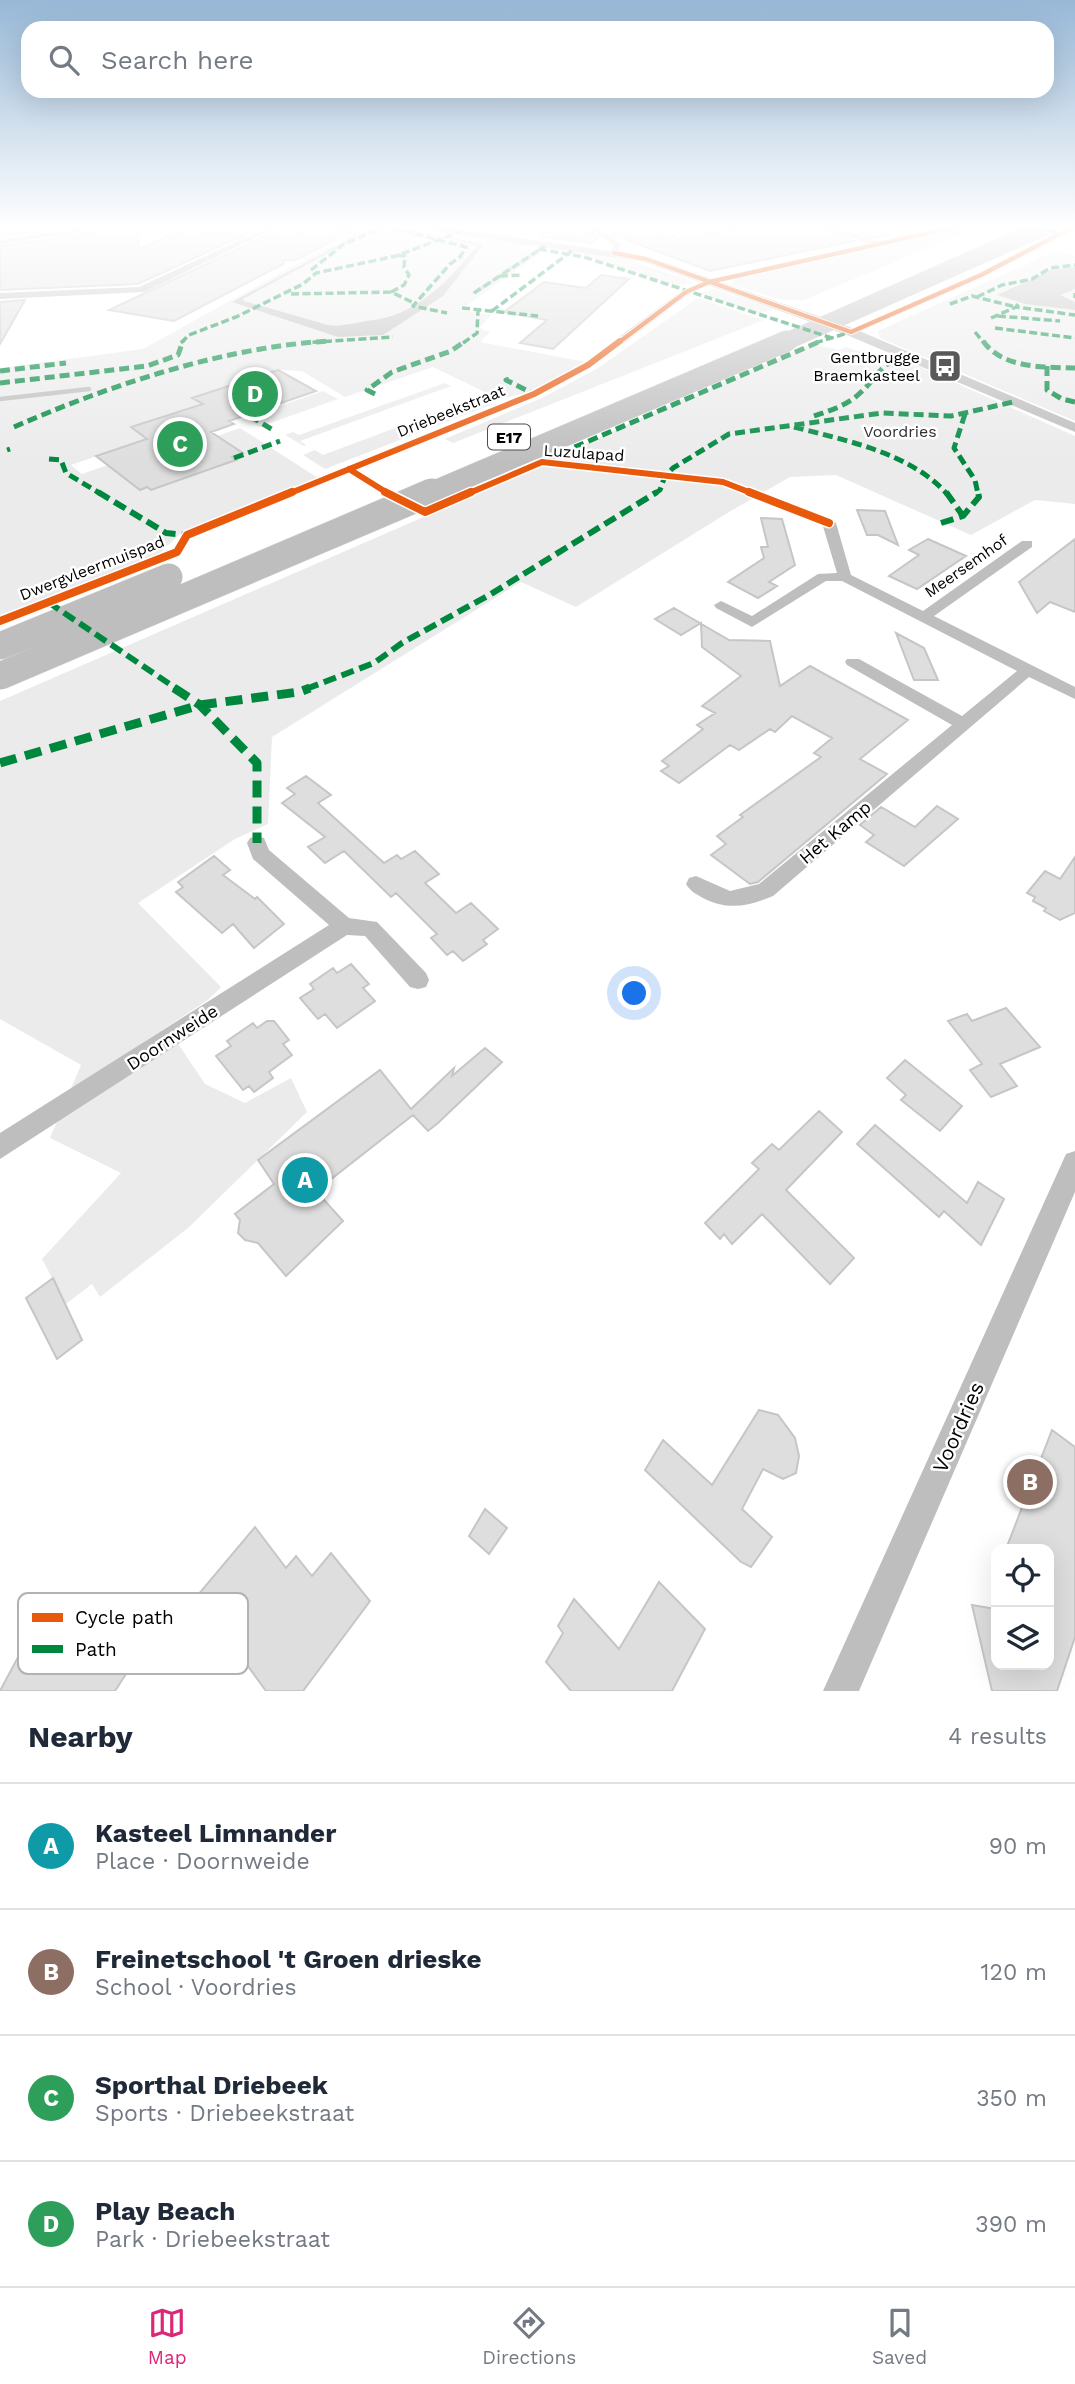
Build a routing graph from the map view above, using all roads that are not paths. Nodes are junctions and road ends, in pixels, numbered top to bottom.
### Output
1 (670, 304) edge
2 (771, 304) edge
3 (835, 304) edge
4 (874, 304) edge
5 (916, 304) edge
6 (851, 332) junction
7 (1075, 428) edge
8 (360, 499) dead end
9 (829, 523) dead end
10 (187, 535) dead end
11 (1027, 544) dead end
12 (193, 567) dead end
13 (845, 577) junction
14 (721, 605) dead end
15 (925, 616) junction
16 (0, 646) edge
17 (853, 662) dead end
18 (1029, 668) junction
19 (0, 676) edge
20 (1075, 694) edge
21 (962, 724) junction
22 (257, 842) dead end
23 (696, 884) dead end
24 (344, 926) junction
25 (418, 981) dead end
26 (0, 1147) edge
27 (1075, 1163) edge
28 (841, 1691) edge

1 - 10 street, Driebeekstraat
2 - 6 street
3 - 8 highway, E17
4 - 19 highway, E17, bridge
5 - 6 street
6 - 7 street
9 - 13 street
11 - 15 street, Meersemhof
12 - 16 highway, bridge
13 - 14 street
13 - 15 street, Meersemhof
15 - 18 street, Meersemhof
17 - 21 street
18 - 20 street, Meersemhof
18 - 21 street, Het Kamp
21 - 23 street, Het Kamp
22 - 24 street
24 - 25 street
24 - 26 street, Doornweide
27 - 28 street, Voordries

